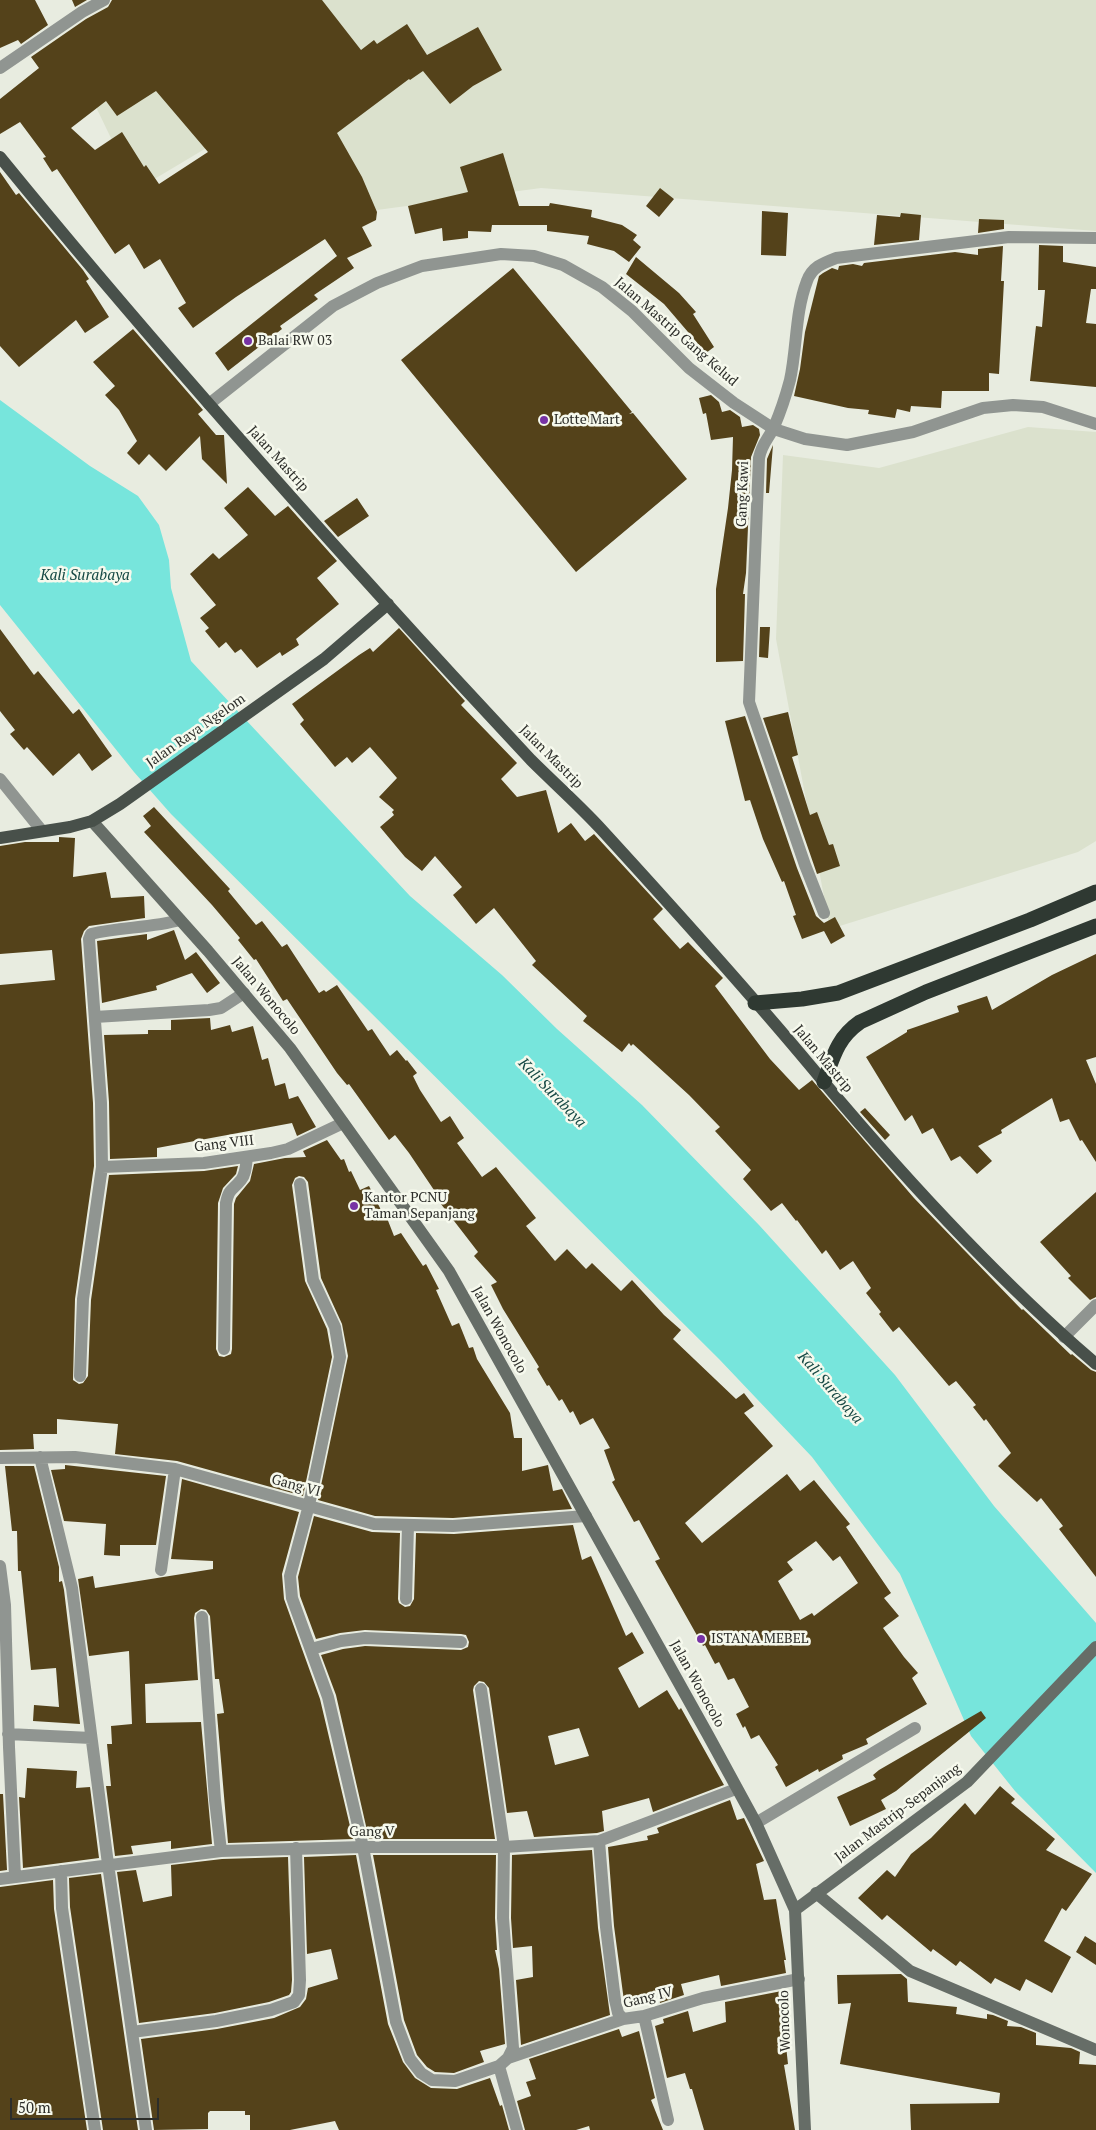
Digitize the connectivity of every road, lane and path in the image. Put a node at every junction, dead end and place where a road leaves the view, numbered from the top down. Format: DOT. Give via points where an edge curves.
graph roads {
  1 [pos="104,0"];
  2 [pos="0,68"];
  3 [pos="0,157"];
  4 [pos="1096,238"];
  5 [pos="208,404"];
  6 [pos="1096,424"];
  7 [pos="774,428"];
  8 [pos="388,604"];
  9 [pos="0,779"];
  10 [pos="92,822"];
  11 [pos="42,831"];
  12 [pos="0,838"];
  13 [pos="1096,892"];
  14 [pos="824,913"];
  15 [pos="180,920"];
  16 [pos="1096,926"];
  17 [pos="244,993"];
  18 [pos="756,1003"];
  19 [pos="95,1017"];
  20 [pos="824,1082"];
  21 [pos="343,1123"];
  22 [pos="247,1157"];
  23 [pos="102,1167"];
  24 [pos="300,1184"];
  25 [pos="1096,1304"];
  26 [pos="1064,1337"];
  27 [pos="224,1349"];
  28 [pos="1096,1364"];
  29 [pos="80,1376"];
  30 [pos="40,1457"];
  31 [pos="0,1458"];
  32 [pos="175,1469"];
  33 [pos="309,1505"];
  34 [pos="586,1516"];
  35 [pos="408,1525"];
  36 [pos="0,1566"];
  37 [pos="161,1570"];
  38 [pos="406,1599"];
  39 [pos="202,1617"];
  40 [pos="3,1626"];
  41 [pos="461,1642"];
  42 [pos="1096,1647"];
  43 [pos="310,1649"];
  44 [pos="480,1689"];
  45 [pos="915,1728"];
  46 [pos="8,1734"];
  47 [pos="91,1738"];
  48 [pos="5,1765"];
  49 [pos="736,1789"];
  50 [pos="756,1823"];
  51 [pos="599,1840"];
  52 [pos="363,1847"];
  53 [pos="504,1847"];
  54 [pos="296,1848"];
  55 [pos="221,1851"];
  56 [pos="108,1864"];
  57 [pos="61,1871"];
  58 [pos="15,1876"];
  59 [pos="0,1879"];
  60 [pos="816,1893"];
  61 [pos="795,1910"];
  62 [pos="799,1979"];
  63 [pos="644,2016"];
  64 [pos="623,2019"];
  65 [pos="132,2032"];
  66 [pos="1096,2050"];
  67 [pos="504,2062"];
  68 [pos="668,2120"];
  69 [pos="95,2130"];
  70 [pos="146,2130"];
  71 [pos="516,2130"];
  72 [pos="805,2130"];
  1 -- 2 [label="street"];
  3 -- 5 [label="main road, Jalan Mastrip"];
  4 -- 7 [label="street, Gang Kawi" via="1008,237 836,258 822,263 807,280 790,380"];
  5 -- 7 [label="street, Jalan Mastrip Gang Kelud" via="333,306 368,288 422,266 501,254 534,256 563,265 602,287 632,311 689,368 734,403"];
  5 -- 8 [label="main road, Jalan Mastrip"];
  6 -- 7 [label="street, Jalan Mastrip Gang Kelud" via="1043,407 1013,405 983,408 913,432 847,445 805,439"];
  7 -- 14 [label="street, Gang Kawi" via="761,445 759,458 749,702"];
  8 -- 10 [label="main road, Jalan Raya Ngelom" via="324,658"];
  8 -- 18 [label="main road, Jalan Mastrip" via="530,758 598,826"];
  9 -- 11 [label="street"];
  10 -- 11 [label="main road, Jalan Raya Ngelom"];
  10 -- 15 [label="main road, Jalan Wonocolo"];
  11 -- 12 [label="main road, Jalan Raya Ngelom"];
  13 -- 18 [label="highway" via="838,993"];
  15 -- 17 [label="main road, Jalan Wonocolo"];
  15 -- 19 [label="street" via="91,934"];
  16 -- 20 [label="highway" via="926,992 860,1022 839,1042"];
  17 -- 19 [label="street" via="221,1008 209,1010"];
  17 -- 21 [label="main road, Jalan Wonocolo" via="290,1048"];
  18 -- 20 [label="main road, Jalan Mastrip"];
  19 -- 23 [label="street"];
  20 -- 26 [label="main road, Jalan Mastrip" via="945,1219"];
  21 -- 22 [label="street, Gang VIII" via="288,1148"];
  21 -- 34 [label="main road, Jalan Wonocolo" via="449,1271"];
  22 -- 23 [label="street, Gang VIII" via="204,1163"];
  22 -- 27 [label="street" via="246,1171 229,1191 226,1203"];
  23 -- 29 [label="street" via="81,1316"];
  24 -- 33 [label="street, Gang IV" via="312,1280 335,1327 340,1357"];
  25 -- 26 [label="street"];
  26 -- 28 [label="main road, Jalan Mastrip"];
  30 -- 31 [label="street, Gang VI"];
  30 -- 32 [label="street, Gang VI" via="75,1457"];
  30 -- 47 [label="street" via="72,1588"];
  32 -- 33 [label="street, Gang VI"];
  32 -- 37 [label="street"];
  33 -- 35 [label="street, Gang VI" via="374,1524"];
  33 -- 43 [label="street, Gang IV" via="290,1587"];
  34 -- 35 [label="street, Gang VI" via="453,1526"];
  34 -- 49 [label="main road, Jalan Wonocolo"];
  35 -- 38 [label="street"];
  36 -- 40 [label="street"];
  39 -- 55 [label="street"];
  40 -- 46 [label="street"];
  41 -- 43 [label="street" via="365,1638"];
  42 -- 60 [label="main road, Jalan Mastrip-Sepanjang" via="967,1782"];
  43 -- 52 [label="street, Gang IV" via="328,1698"];
  44 -- 53 [label="street"];
  45 -- 50 [label="street"];
  46 -- 47 [label="street"];
  46 -- 48 [label="street"];
  47 -- 56 [label="street"];
  48 -- 58 [label="street"];
  49 -- 50 [label="main road, Jalan Wonocolo"];
  49 -- 51 [label="street, Gang V"];
  50 -- 61 [label="main road, Jalan Wonocolo"];
  51 -- 53 [label="street, Gang V"];
  51 -- 64 [label="street" via="613,1982 618,2013"];
  52 -- 53 [label="street, Gang V"];
  52 -- 54 [label="street, Gang V"];
  52 -- 67 [label="street, Gang IV" via="396,2022 410,2059 421,2073 432,2080 455,2081"];
  53 -- 67 [label="street" via="503,1918 513,2048"];
  54 -- 55 [label="street, Gang V"];
  54 -- 65 [label="street" via="300,1980 299,1995 294,2002 216,2021"];
  55 -- 56 [label="street, Gang V"];
  56 -- 57 [label="street, Gang V"];
  56 -- 65 [label="street"];
  57 -- 58 [label="street, Gang V"];
  57 -- 69 [label="street" via="62,1908"];
  58 -- 59 [label="street, Gang V"];
  60 -- 61 [label="main road, Jalan Mastrip-Sepanjang"];
  60 -- 66 [label="main road" via="910,1971"];
  61 -- 62 [label="main road, Wonocolo"];
  62 -- 63 [label="street, Gang IV" via="704,1998"];
  62 -- 72 [label="main road, Wonocolo"];
  63 -- 64 [label="street, Gang IV"];
  63 -- 68 [label="street"];
  64 -- 67 [label="street, Gang IV"];
  65 -- 70 [label="street"];
  67 -- 71 [label="street"];
}
